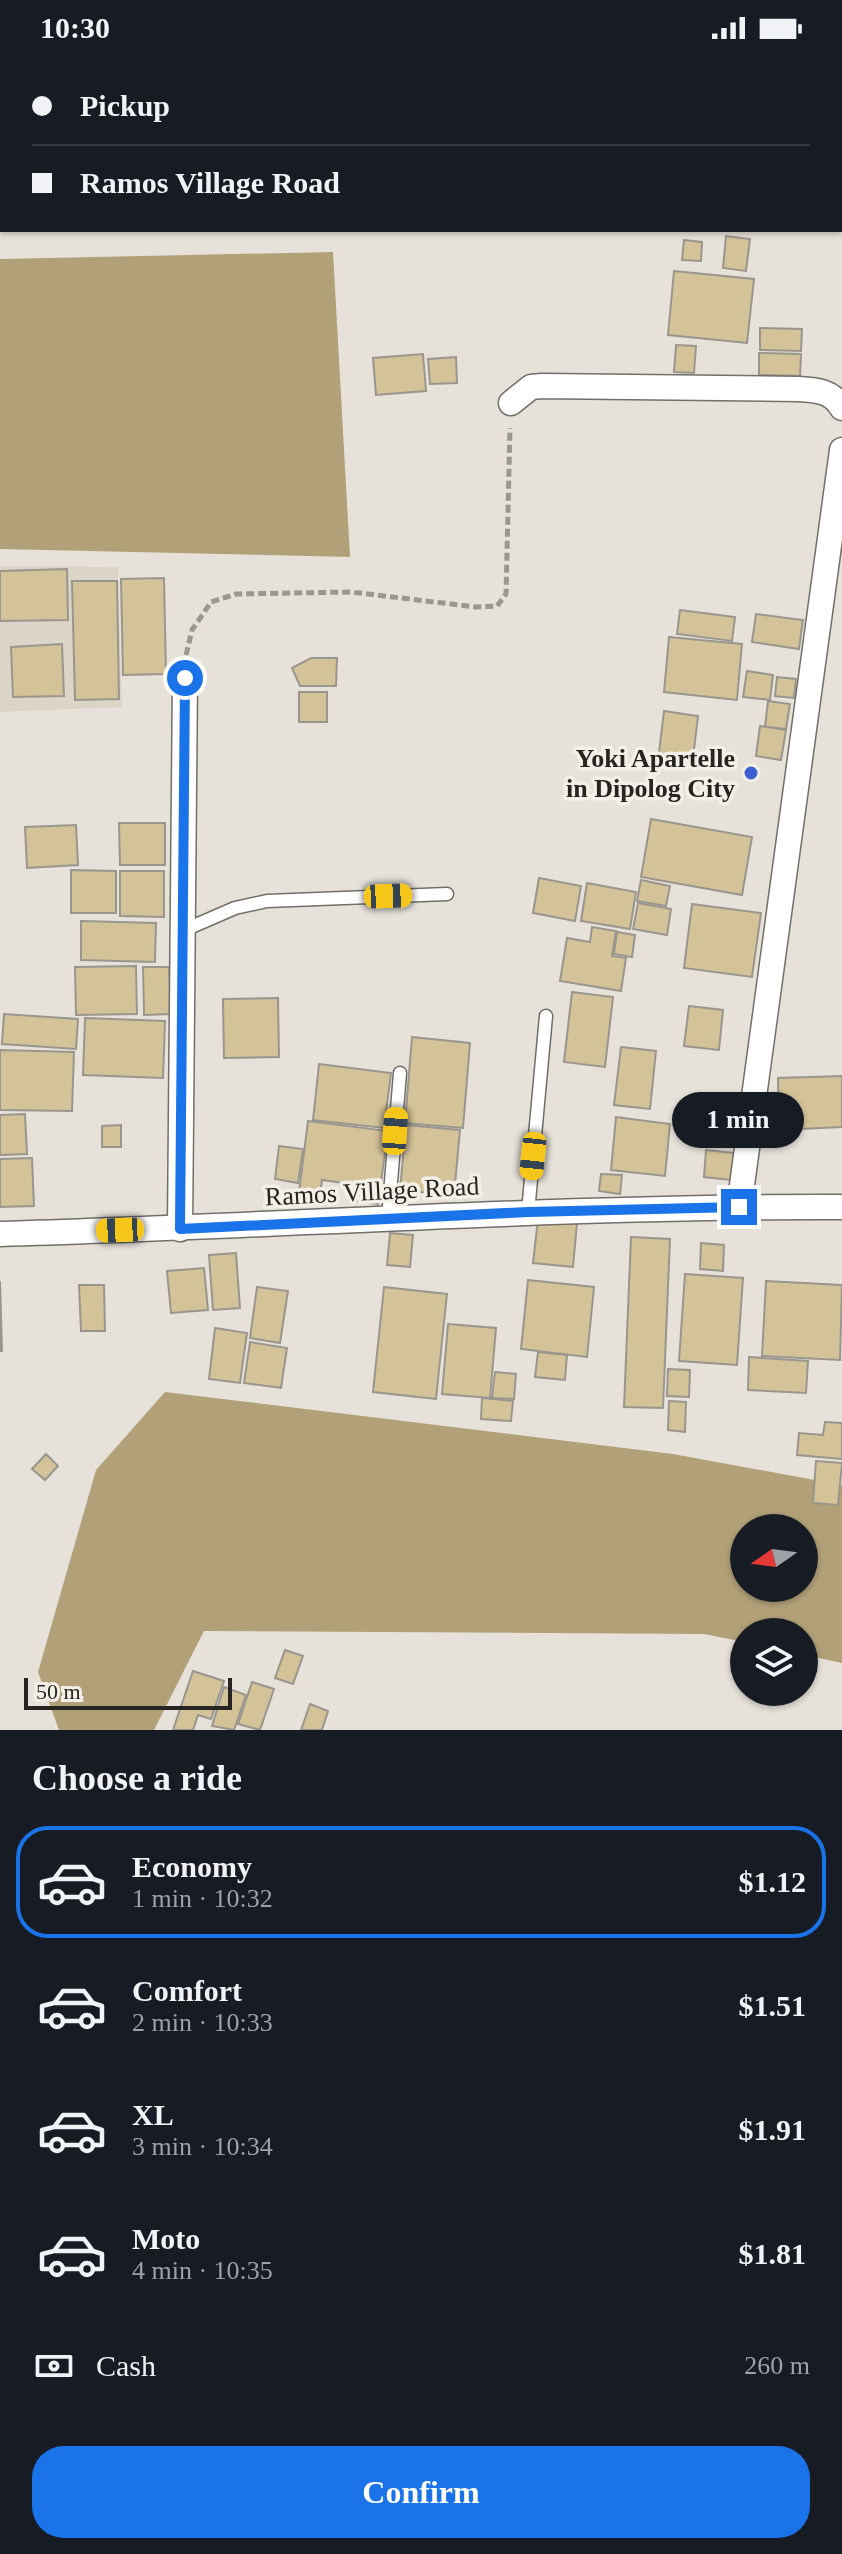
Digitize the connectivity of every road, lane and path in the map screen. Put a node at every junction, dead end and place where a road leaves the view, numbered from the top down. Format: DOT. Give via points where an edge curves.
graph roads {
  1 [pos="511,403"];
  2 [pos="842,408"];
  3 [pos="842,450"];
  4 [pos="185,678"];
  5 [pos="447,894"];
  6 [pos="182,931"];
  7 [pos="546,1016"];
  8 [pos="400,1073"];
  9 [pos="739,1207"];
  10 [pos="842,1207"];
  11 [pos="528,1212"];
  12 [pos="388,1218"];
  13 [pos="180,1229"];
  14 [pos="0,1234"];
  1 -- 2 [label="street" via="521,392 542,386 799,389 828,393"];
  1 -- 4 [label="path" via="506,594 497,606 351,592 236,594 211,602 200,616 192,630"];
  3 -- 9 [label="street"];
  4 -- 6 [label="street"];
  5 -- 6 [label="lane" via="267,901 235,908"];
  6 -- 13 [label="street"];
  7 -- 11 [label="lane"];
  8 -- 12 [label="lane"];
  9 -- 10 [label="street, Ramos Village Road"];
  9 -- 11 [label="street, Ramos Village Road"];
  11 -- 12 [label="street, Ramos Village Road"];
  12 -- 13 [label="street, Ramos Village Road"];
  13 -- 14 [label="street, Ramos Village Road"];
}
